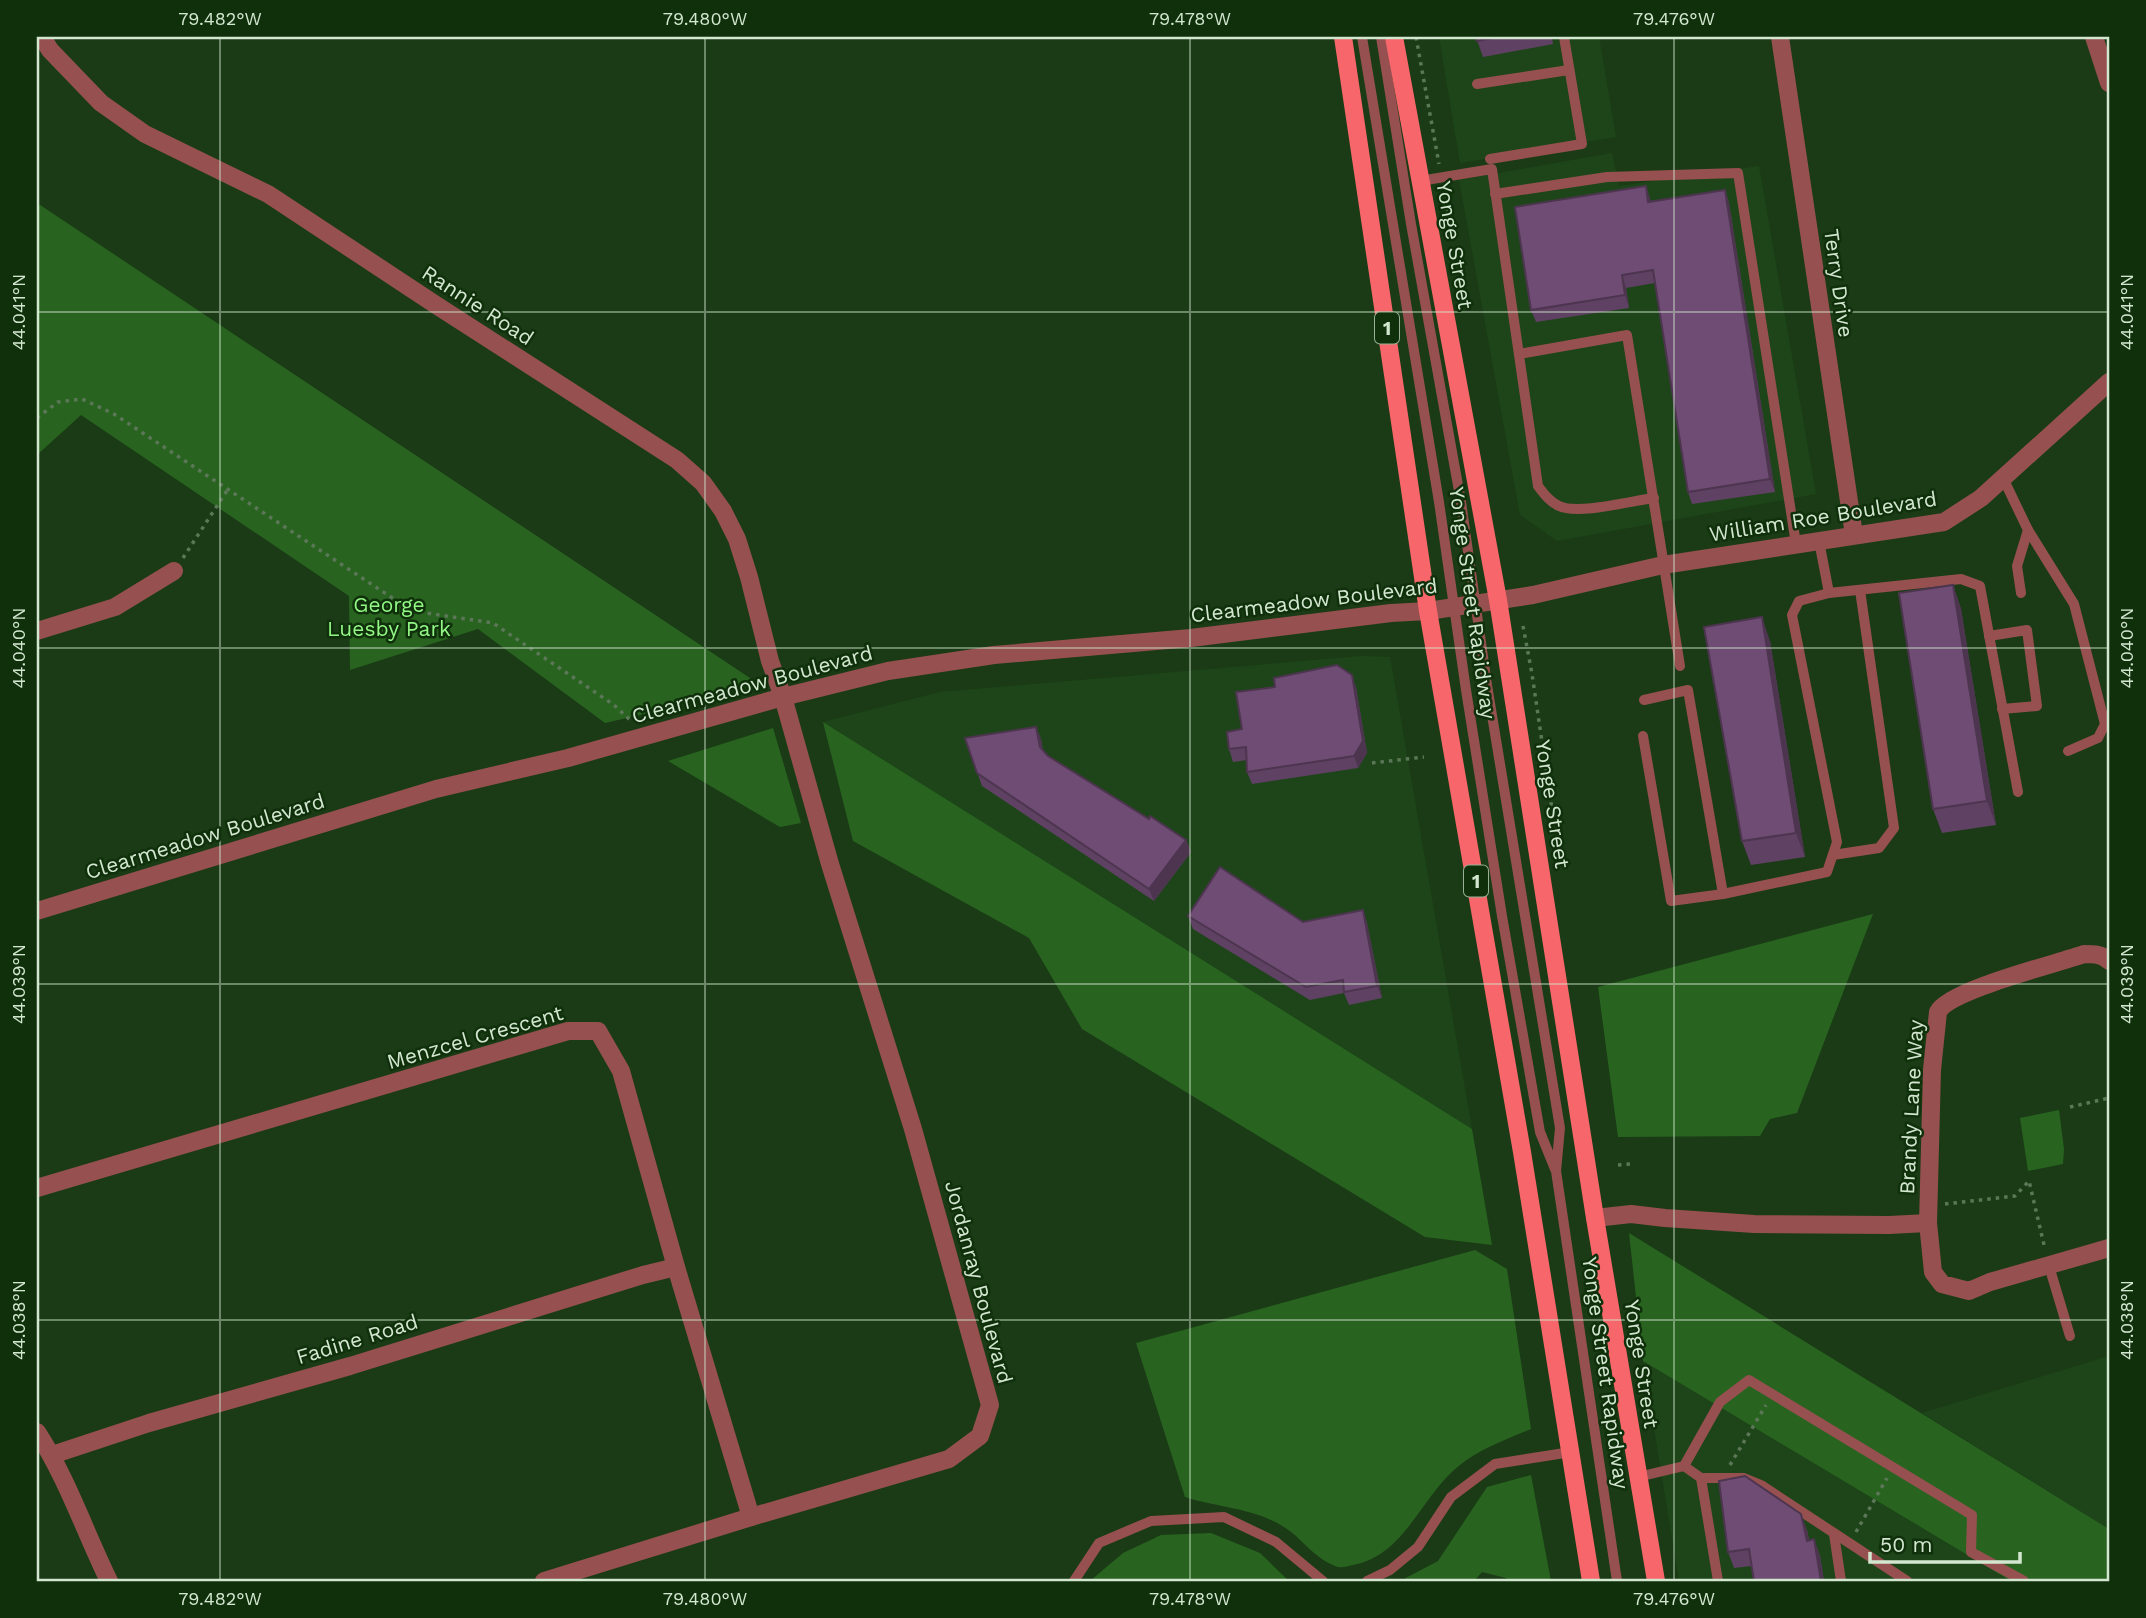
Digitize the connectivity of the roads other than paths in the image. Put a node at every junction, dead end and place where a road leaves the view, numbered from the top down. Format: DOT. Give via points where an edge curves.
graph roads {
  1 [pos="42,37"];
  2 [pos="1343,37"];
  3 [pos="1362,37"];
  4 [pos="1381,37"];
  5 [pos="1394,37"];
  6 [pos="1564,37"];
  7 [pos="1780,37"];
  8 [pos="2094,37"];
  9 [pos="1569,69"];
  10 [pos="2109,83"];
  11 [pos="1477,84"];
  12 [pos="1490,159"];
  13 [pos="1420,181"];
  14 [pos="1495,194"];
  15 [pos="1519,354"];
  16 [pos="2109,382"];
  17 [pos="2003,478"];
  18 [pos="1654,498"];
  19 [pos="2028,530"];
  20 [pos="1854,535"];
  21 [pos="1819,541"];
  22 [pos="1796,544"];
  23 [pos="1663,565"];
  24 [pos="174,571"];
  25 [pos="1860,590"];
  26 [pos="1829,593"];
  27 [pos="2021,593"];
  28 [pos="1498,600"];
  29 [pos="1475,604"];
  30 [pos="1454,607"];
  31 [pos="1428,611"];
  32 [pos="37,631"];
  33 [pos="1989,636"];
  34 [pos="1680,666"];
  35 [pos="783,697"];
  36 [pos="1644,700"];
  37 [pos="2003,709"];
  38 [pos="1643,736"];
  39 [pos="2068,751"];
  40 [pos="2018,792"];
  41 [pos="1833,855"];
  42 [pos="1723,894"];
  43 [pos="37,911"];
  44 [pos="2109,961"];
  45 [pos="1556,1171"];
  46 [pos="37,1188"];
  47 [pos="1928,1215"];
  48 [pos="1595,1218"];
  49 [pos="2109,1248"];
  50 [pos="2049,1266"];
  51 [pos="676,1267"];
  52 [pos="2070,1336"];
  53 [pos="37,1433"];
  54 [pos="1571,1452"];
  55 [pos="52,1455"];
  56 [pos="1684,1466"];
  57 [pos="1638,1477"];
  58 [pos="1701,1478"];
  59 [pos="751,1517"];
  60 [pos="1834,1534"];
  61 [pos="109,1581"];
  62 [pos="544,1581"];
  63 [pos="1074,1581"];
  64 [pos="1323,1581"];
  65 [pos="1367,1581"];
  66 [pos="1591,1581"];
  67 [pos="1617,1581"];
  68 [pos="1656,1581"];
  69 [pos="1718,1581"];
  70 [pos="1841,1581"];
  71 [pos="1907,1581"];
  72 [pos="2024,1581"];
  1 -- 35 [label="street, Rannie Road" via="101,103 145,134 268,194 686,467 717,501 737,539"];
  2 -- 31 [label="main road, 1"];
  3 -- 30 [label="lane, Yonge Street Rapidway"];
  4 -- 29 [label="lane, Yonge Street Rapidway"];
  5 -- 13 [label="main road, Yonge Street"];
  6 -- 9 [label="lane"];
  7 -- 20 [label="street, Terry Drive"];
  8 -- 10 [label="street"];
  9 -- 11 [label="lane"];
  9 -- 12 [label="lane" via="1582,144"];
  13 -- 14 [label="lane" via="1492,169"];
  13 -- 28 [label="main road, Yonge Street"];
  14 -- 15 [label="lane"];
  14 -- 22 [label="lane" via="1607,177 1738,173"];
  15 -- 18 [label="lane" via="1538,486 1545,496 1559,506 1577,510"];
  15 -- 18 [label="lane" via="1628,335"];
  16 -- 17 [label="street, William Roe Boulevard"];
  17 -- 19 [label="lane"];
  17 -- 20 [label="street, William Roe Boulevard" via="1944,522"];
  18 -- 23 [label="lane"];
  19 -- 27 [label="lane" via="2017,566"];
  19 -- 39 [label="lane" via="2074,604 2105,724 2098,738"];
  20 -- 21 [label="street, William Roe Boulevard"];
  21 -- 22 [label="street, William Roe Boulevard"];
  21 -- 26 [label="lane"];
  22 -- 23 [label="street, William Roe Boulevard"];
  23 -- 28 [label="street, William Roe Boulevard"];
  23 -- 34 [label="lane"];
  24 -- 32 [label="street" via="115,607"];
  25 -- 26 [label="lane"];
  25 -- 33 [label="lane" via="1961,579 1980,586"];
  25 -- 41 [label="lane" via="1894,828 1879,848"];
  26 -- 41 [label="lane" via="1799,601 1792,615 1837,842"];
  28 -- 29 [label="street, Clearmeadow Boulevard"];
  28 -- 48 [label="main road, Yonge Street"];
  29 -- 30 [label="street, Clearmeadow Boulevard"];
  29 -- 45 [label="lane, Yonge Street Rapidway" via="1560,1128"];
  30 -- 31 [label="street, Clearmeadow Boulevard"];
  30 -- 45 [label="lane, Yonge Street Rapidway" via="1540,1132"];
  31 -- 35 [label="street, Clearmeadow Boulevard" via="994,655 888,671"];
  31 -- 54 [label="main road, 1"];
  33 -- 37 [label="lane"];
  33 -- 37 [label="lane" via="2027,630 2037,706"];
  35 -- 43 [label="street, Clearmeadow Boulevard" via="568,758 436,789"];
  35 -- 59 [label="street, Jordanray Boulevard" via="913,1129 990,1405 980,1436 949,1459"];
  36 -- 42 [label="lane" via="1688,690"];
  37 -- 40 [label="lane"];
  38 -- 42 [label="lane" via="1671,901"];
  41 -- 42 [label="lane" via="1827,872"];
  44 -- 47 [label="street, Brandy Lane Way" via="2084,954 1965,992 1941,1006 1932,1070"];
  45 -- 67 [label="lane, Yonge Street Rapidway"];
  46 -- 51 [label="street, Menzcel Crescent" via="568,1031 598,1031 621,1071"];
  47 -- 48 [label="street, Brandy Lane Way" via="1889,1225 1754,1224 1631,1214"];
  47 -- 50 [label="street, Brandy Lane Way" via="1933,1272 1942,1284 1969,1290"];
  48 -- 57 [label="main road, Yonge Street"];
  49 -- 50 [label="street, Brandy Lane Way"];
  50 -- 52 [label="lane"];
  51 -- 55 [label="street, Fadine Road"];
  51 -- 59 [label="street, Menzcel Crescent"];
  53 -- 55 [label="street"];
  54 -- 65 [label="lane" via="1495,1464 1451,1497 1418,1547 1390,1570"];
  54 -- 66 [label="main road, 1"];
  55 -- 61 [label="street"];
  56 -- 57 [label="lane"];
  56 -- 58 [label="lane"];
  56 -- 72 [label="lane" via="1720,1402 1749,1380 1972,1515 1971,1552"];
  57 -- 68 [label="main road, Yonge Street"];
  58 -- 60 [label="lane" via="1744,1478"];
  58 -- 69 [label="lane"];
  59 -- 62 [label="street, Jordanray Boulevard"];
  60 -- 70 [label="lane"];
  60 -- 71 [label="lane"];
  63 -- 64 [label="lane" via="1099,1543 1150,1521 1224,1517 1276,1542"];
}
